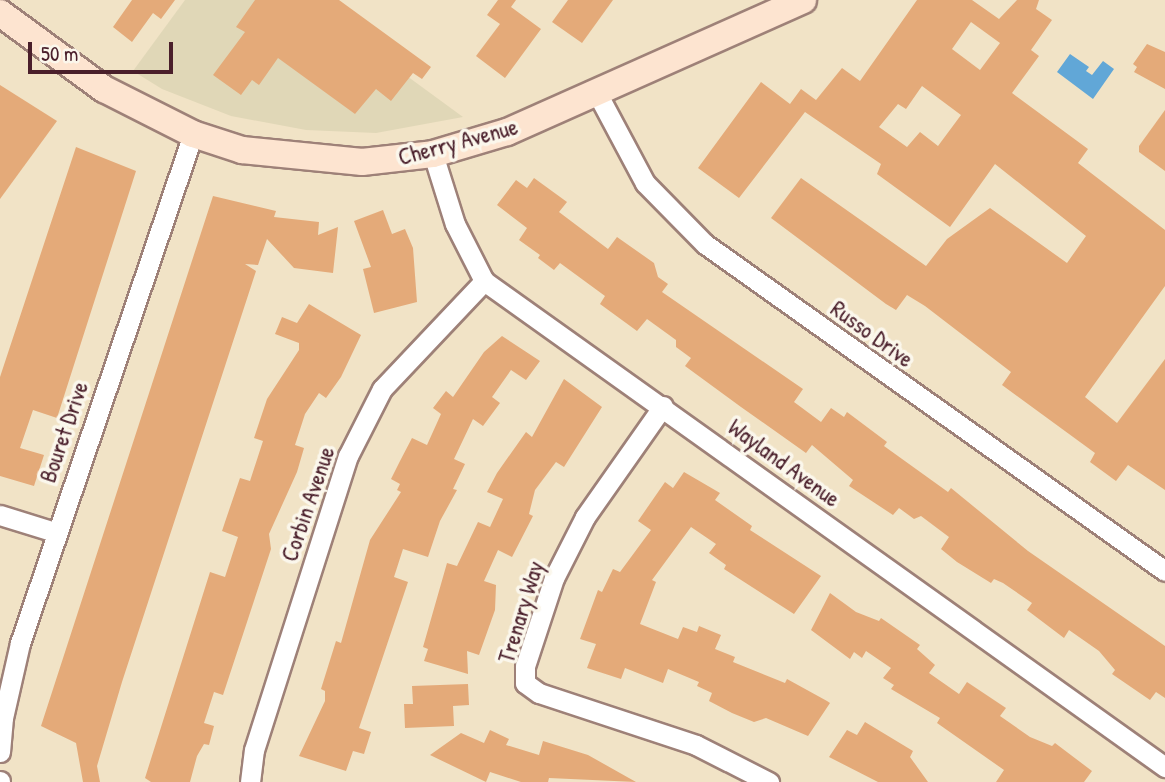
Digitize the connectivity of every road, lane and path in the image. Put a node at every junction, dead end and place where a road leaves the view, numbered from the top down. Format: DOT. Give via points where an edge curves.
graph roads {
  1 [pos="803,0"];
  2 [pos="0,15"];
  3 [pos="597,93"];
  4 [pos="193,134"];
  5 [pos="433,154"];
  6 [pos="484,281"];
  7 [pos="663,406"];
  8 [pos="0,515"];
  9 [pos="55,532"];
  10 [pos="1165,571"];
  11 [pos="0,752"];
  12 [pos="1165,767"];
  13 [pos="250,782"];
  14 [pos="769,782"];
  1 -- 3 [label="street, Cherry Avenue"];
  2 -- 4 [label="street, Cherry Avenue" via="104,89"];
  3 -- 5 [label="street, Cherry Avenue" via="507,132"];
  3 -- 10 [label="street, Russo Drive" via="645,183 705,244"];
  4 -- 5 [label="street, Cherry Avenue" via="242,150 321,161 393,161"];
  4 -- 9 [label="street, Bouret Drive"];
  5 -- 6 [label="street, Wayland Avenue" via="455,223"];
  6 -- 7 [label="street, Wayland Avenue"];
  6 -- 13 [label="street, Corbin Avenue" via="382,390 348,456 254,750"];
  7 -- 12 [label="street, Wayland Avenue"];
  7 -- 14 [label="street, Trenary Way" via="585,517 554,578 525,666 525,683 539,693 696,745"];
  8 -- 9 [label="street"];
  9 -- 11 [label="street, Bouret Drive" via="19,643 2,718"];
}
